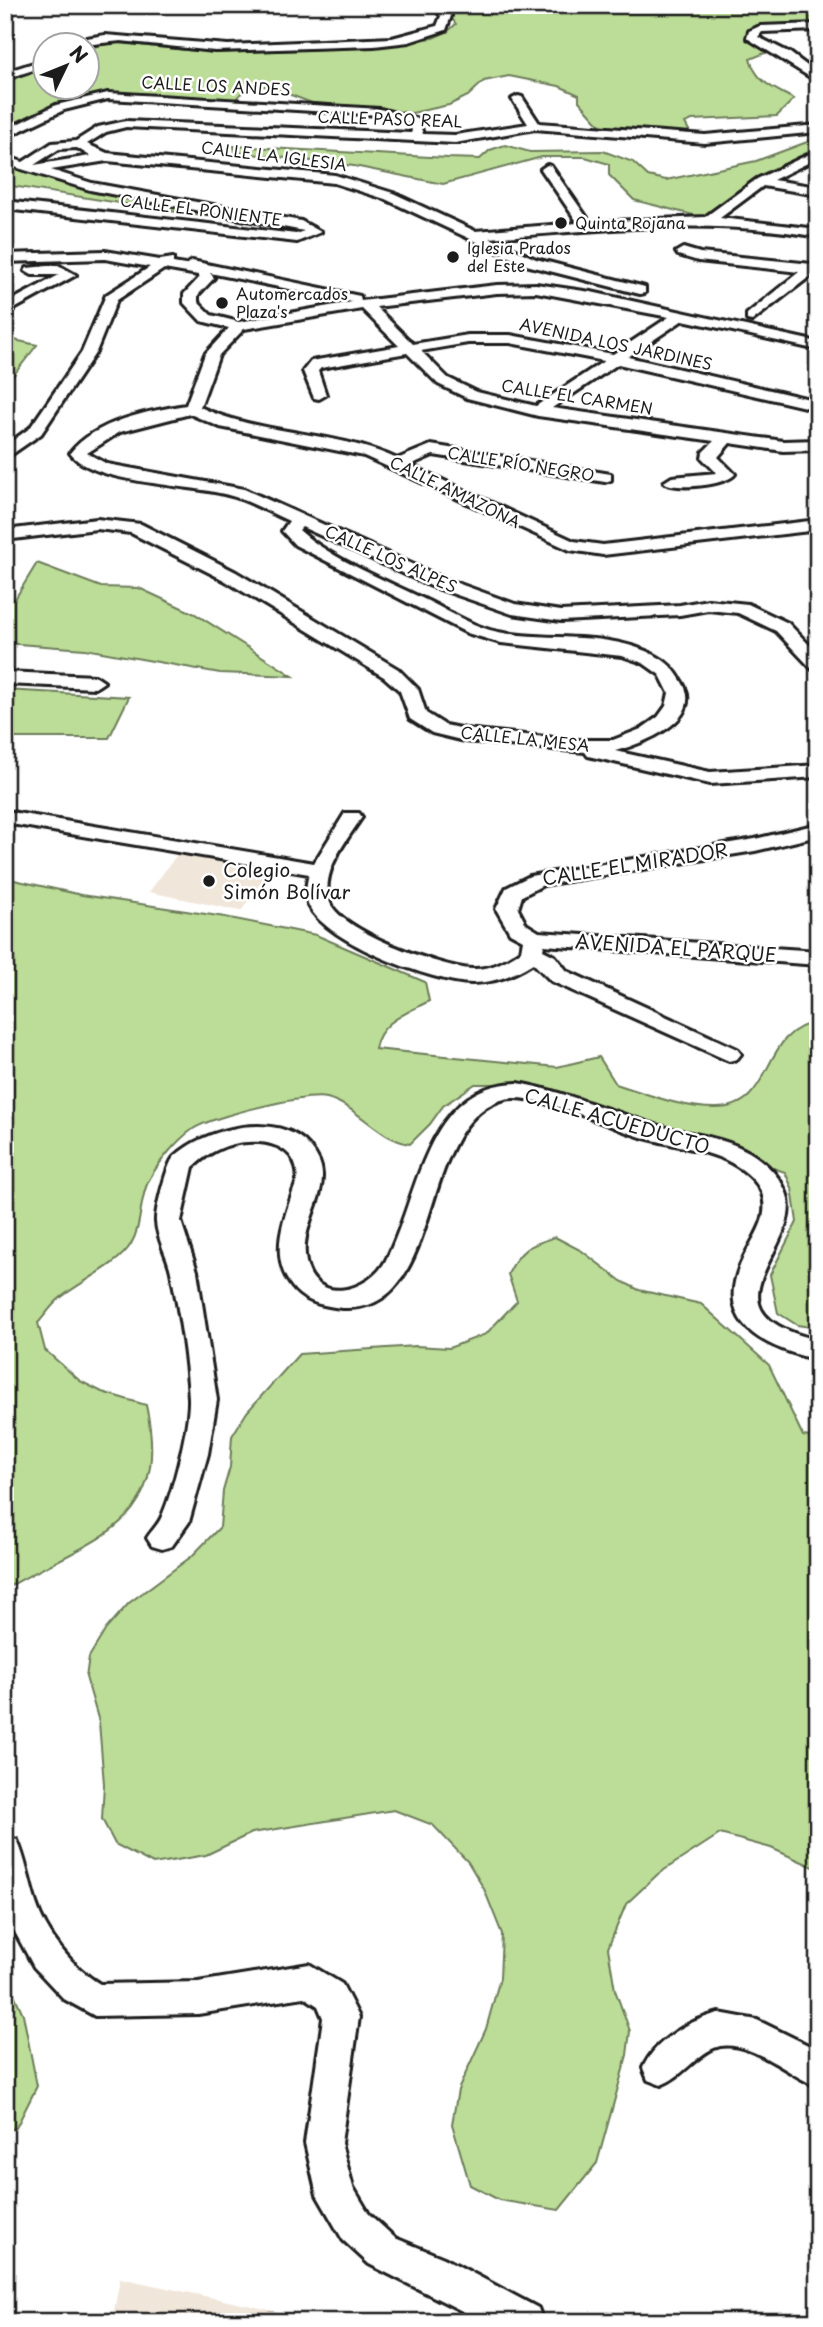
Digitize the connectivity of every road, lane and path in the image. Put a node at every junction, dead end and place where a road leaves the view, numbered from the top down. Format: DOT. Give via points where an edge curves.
graph roads {
  1 [pos="437,5"];
  2 [pos="818,27"];
  3 [pos="102,38"];
  4 [pos="32,67"];
  5 [pos="5,76"];
  6 [pos="818,79"];
  7 [pos="518,99"];
  8 [pos="535,126"];
  9 [pos="818,128"];
  10 [pos="5,135"];
  11 [pos="416,137"];
  12 [pos="79,144"];
  13 [pos="818,154"];
  14 [pos="107,157"];
  15 [pos="5,160"];
  16 [pos="31,167"];
  17 [pos="547,169"];
  18 [pos="763,182"];
  19 [pos="818,191"];
  20 [pos="5,205"];
  21 [pos="710,220"];
  22 [pos="588,228"];
  23 [pos="818,233"];
  24 [pos="475,235"];
  25 [pos="683,252"];
  26 [pos="5,256"];
  27 [pos="167,262"];
  28 [pos="815,269"];
  29 [pos="19,272"];
  30 [pos="245,278"];
  31 [pos="202,284"];
  32 [pos="650,293"];
  33 [pos="323,294"];
  34 [pos="384,301"];
  35 [pos="365,304"];
  36 [pos="685,309"];
  37 [pos="5,310"];
  38 [pos="300,315"];
  39 [pos="752,317"];
  40 [pos="239,326"];
  41 [pos="818,334"];
  42 [pos="818,346"];
  43 [pos="408,347"];
  44 [pos="613,361"];
  45 [pos="319,395"];
  46 [pos="818,406"];
  47 [pos="192,409"];
  48 [pos="538,411"];
  49 [pos="727,437"];
  50 [pos="818,445"];
  51 [pos="5,454"];
  52 [pos="398,464"];
  53 [pos="605,477"];
  54 [pos="672,482"];
  55 [pos="300,518"];
  56 [pos="818,525"];
  57 [pos="5,535"];
  58 [pos="818,665"];
  59 [pos="5,678"];
  60 [pos="95,682"];
  61 [pos="641,740"];
  62 [pos="578,747"];
  63 [pos="657,767"];
  64 [pos="818,771"];
  65 [pos="5,817"];
  66 [pos="352,817"];
  67 [pos="818,830"];
  68 [pos="320,870"];
  69 [pos="533,946"];
  70 [pos="818,958"];
  71 [pos="729,1054"];
  72 [pos="818,1350"];
  73 [pos="162,1538"];
  74 [pos="5,1850"];
  75 [pos="661,2068"];
  76 [pos="818,2070"];
  77 [pos="524,2322"];
  1 -- 3 [label="street" via="446,16 442,28 382,42 199,48"];
  2 -- 6 [label="street" via="760,29 752,38 786,55"];
  4 -- 5 [label="street"];
  7 -- 8 [label="street"];
  8 -- 9 [label="street, CALLE PASO REAL" via="674,142"];
  8 -- 11 [label="street, CALLE PASO REAL" via="472,138"];
  10 -- 11 [label="street, CALLE LOS ANDES" via="60,107 108,96 380,112 414,121"];
  11 -- 12 [label="street, CALLE PASO REAL" via="134,124 102,129"];
  12 -- 14 [label="street"];
  12 -- 16 [label="street, CALLE PASO REAL" via="56,146"];
  13 -- 18 [label="street" via="796,161"];
  14 -- 16 [label="street, CALLE LA IGLESIA"];
  14 -- 24 [label="street, CALLE LA IGLESIA" via="335,179 379,192"];
  15 -- 16 [label="street"];
  16 -- 20 [label="street, CALLE EL PONIENTE" via="90,186 301,225 315,232 297,238"];
  17 -- 22 [label="street"];
  18 -- 19 [label="street"];
  18 -- 21 [label="street"];
  21 -- 22 [label="street"];
  21 -- 23 [label="street"];
  22 -- 24 [label="street"];
  24 -- 32 [label="street, CALLE LA IGLESIA" via="531,262"];
  25 -- 28 [label="street"];
  26 -- 27 [label="street" via="79,254"];
  27 -- 30 [label="street"];
  27 -- 31 [label="street" via="203,272 208,276"];
  27 -- 51 [label="street" via="111,298 89,352 36,432"];
  28 -- 39 [label="street"];
  29 -- 37 [label="street" via="58,269 69,275"];
  30 -- 31 [label="street"];
  30 -- 33 [label="street"];
  31 -- 40 [label="street" via="190,298 199,314"];
  33 -- 34 [label="street"];
  33 -- 38 [label="street" via="325,304"];
  34 -- 35 [label="street"];
  34 -- 36 [label="street" via="536,288"];
  35 -- 38 [label="street"];
  35 -- 43 [label="street, CALLE EL CARMEN"];
  36 -- 39 [label="street"];
  36 -- 42 [label="street"];
  36 -- 44 [label="street"];
  38 -- 40 [label="street"];
  39 -- 41 [label="street"];
  40 -- 47 [label="street" via="212,354"];
  43 -- 44 [label="street, AVENIDA LOS JARDINES" via="496,338 568,348"];
  43 -- 45 [label="street, AVENIDA LOS JARDINES" via="316,364 310,371"];
  43 -- 48 [label="street, CALLE EL CARMEN" via="455,388"];
  44 -- 46 [label="street, AVENIDA LOS JARDINES"];
  44 -- 48 [label="street"];
  47 -- 52 [label="street, CALLE AMAZONA" via="220,422 361,450"];
  47 -- 55 [label="street, CALLE LOS ALPES" via="116,429 78,453 103,468 239,492"];
  48 -- 49 [label="street, CALLE EL CARMEN"];
  49 -- 50 [label="street, CALLE EL CARMEN" via="783,446"];
  49 -- 54 [label="street" via="710,458 725,477"];
  52 -- 53 [label="street, CALLE RÍO NEGRO" via="431,450"];
  52 -- 56 [label="street, CALLE AMAZONA" via="548,536 586,548 624,548"];
  55 -- 58 [label="street, CALLE LOS ALPES" via="437,582 512,609 561,616 708,605 742,608 782,627"];
  55 -- 61 [label="street" via="290,531 301,541 461,624 498,638 610,648 655,661 670,675 677,706"];
  57 -- 62 [label="street, CALLE LA MESA" via="97,524 135,528 230,576 391,673 409,689 417,715 432,726"];
  59 -- 60 [label="street"];
  61 -- 62 [label="street, CALLE LA MESA"];
  61 -- 63 [label="street" via="642,754"];
  62 -- 63 [label="street"];
  63 -- 64 [label="street" via="720,778"];
  65 -- 68 [label="street"];
  66 -- 68 [label="street"];
  67 -- 69 [label="street, CALLE EL MIRADOR" via="524,885 513,892 507,909"];
  68 -- 69 [label="street" via="316,887 320,908 330,918 426,968 470,977 519,964"];
  69 -- 70 [label="street, AVENIDA EL PARQUE" via="679,946"];
  69 -- 71 [label="street" via="559,976"];
  72 -- 73 [label="street, CALLE ACUEDUCTO" via="767,1334 752,1318 745,1300 748,1281 776,1222 774,1192 749,1163 707,1146 536,1095 507,1090 482,1098 447,1135 390,1278 358,1296 339,1300 305,1286 290,1254 311,1174 305,1156 275,1136 232,1136 213,1142 181,1164 168,1221 184,1271 203,1400 175,1522"];
  74 -- 77 [label="street" via="21,1910 46,1956 96,2000 198,1998 309,1980 330,1995 341,2017 323,2143 336,2195 356,2227 382,2251"];
  75 -- 76 [label="street" via="702,2036 720,2029 763,2040"];
}
